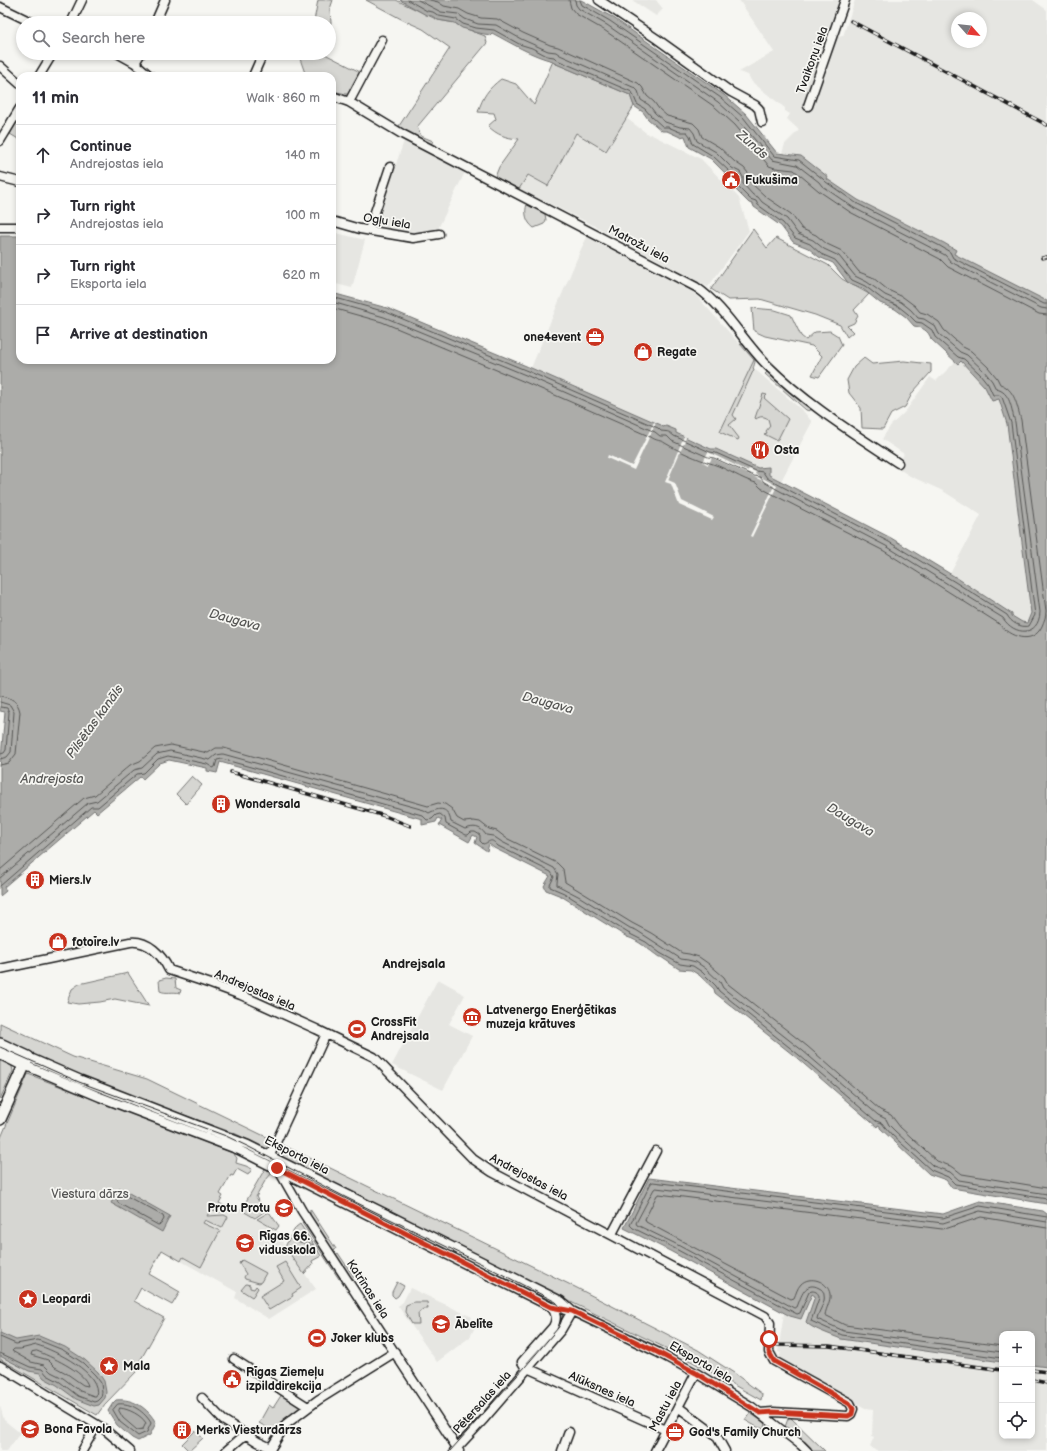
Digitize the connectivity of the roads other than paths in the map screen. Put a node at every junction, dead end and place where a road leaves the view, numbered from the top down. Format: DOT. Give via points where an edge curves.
graph roads {
  1 [pos="82,0"];
  2 [pos="165,0"];
  3 [pos="599,0"];
  4 [pos="845,0"];
  5 [pos="0,7"];
  6 [pos="19,16"];
  7 [pos="74,16"];
  8 [pos="158,16"];
  9 [pos="382,40"];
  10 [pos="49,60"];
  11 [pos="128,60"];
  12 [pos="137,60"];
  13 [pos="260,60"];
  14 [pos="135,64"];
  15 [pos="0,66"];
  16 [pos="41,72"];
  17 [pos="144,72"];
  18 [pos="256,72"];
  19 [pos="16,80"];
  20 [pos="336,97"];
  21 [pos="349,102"];
  22 [pos="808,106"];
  23 [pos="16,114"];
  24 [pos="762,122"];
  25 [pos="1,138"];
  26 [pos="390,167"];
  27 [pos="0,177"];
  28 [pos="16,181"];
  29 [pos="336,222"];
  30 [pos="0,227"];
  31 [pos="16,227"];
  32 [pos="369,230"];
  33 [pos="439,234"];
  34 [pos="898,464"];
  35 [pos="0,969"];
  36 [pos="326,1034"];
  37 [pos="0,1044"];
  38 [pos="0,1053"];
  39 [pos="26,1061"];
  40 [pos="0,1119"];
  41 [pos="656,1151"];
  42 [pos="271,1153"];
  43 [pos="278,1159"];
  44 [pos="277,1168"];
  45 [pos="289,1175"];
  46 [pos="612,1234"];
  47 [pos="551,1307"];
  48 [pos="572,1311"];
  49 [pos="395,1352"];
  50 [pos="234,1359"];
  51 [pos="0,1366"];
  52 [pos="528,1369"];
  53 [pos="696,1373"];
  54 [pos="202,1398"];
  55 [pos="308,1407"];
  56 [pos="678,1407"];
  57 [pos="760,1413"];
  58 [pos="97,1425"];
  59 [pos="666,1430"];
  60 [pos="570,1432"];
  61 [pos="246,1434"];
  62 [pos="457,1450"];
  63 [pos="82,1451"];
  64 [pos="130,1451"];
  65 [pos="226,1451"];
  66 [pos="562,1451"];
  67 [pos="655,1451"];
  68 [pos="725,1451"];
  69 [pos="807,1451"];
  1 -- 7 [label="street"];
  2 -- 8 [label="street"];
  3 -- 24 [label="street" via="731,92 755,105"];
  4 -- 22 [label="street, Tvaikoņu iela"];
  5 -- 6 [label="street"];
  9 -- 21 [label="street"];
  10 -- 16 [label="street"];
  11 -- 14 [label="street"];
  12 -- 14 [label="street"];
  13 -- 18 [label="street"];
  14 -- 17 [label="street"];
  15 -- 19 [label="street"];
  20 -- 21 [label="street, Matrožu iela"];
  21 -- 34 [label="street, Matrožu iela" via="402,134 696,287 721,310 758,356 806,400"];
  23 -- 25 [label="street"];
  26 -- 32 [label="street"];
  27 -- 28 [label="street"];
  29 -- 32 [label="street, Ogļu iela"];
  30 -- 31 [label="street"];
  32 -- 33 [label="street, Ogļu iela" via="413,238"];
  35 -- 36 [label="street, Andrejostas iela" via="130,942 141,942 160,955 169,970 233,992"];
  36 -- 42 [label="street"];
  36 -- 46 [label="street, Andrejostas iela" via="374,1057 480,1164"];
  37 -- 39 [label="main road, Eksporta iela"];
  38 -- 39 [label="main road, Eksporta iela"];
  39 -- 40 [label="main road"];
  39 -- 43 [label="street, Eksporta iela" via="229,1136"];
  39 -- 44 [label="street, Eksporta iela" via="100,1097 232,1147"];
  41 -- 46 [label="street"];
  43 -- 44 [label="street" via="275,1164"];
  43 -- 45 [label="street, Eksporta iela"];
  44 -- 45 [label="street, Katrīnas iela"];
  45 -- 47 [label="street, Eksporta iela"];
  45 -- 48 [label="street, Eksporta iela" via="561,1301"];
  45 -- 49 [label="street, Katrīnas iela" via="302,1210"];
  46 -- 57 [label="street, Andrejostas iela" via="765,1316 770,1323 769,1352 774,1361 850,1404 853,1409 852,1414 848,1416"];
  47 -- 48 [label="street, Eksporta iela"];
  47 -- 52 [label="street, Pētersalas iela" via="556,1313 556,1320 553,1327 522,1362"];
  48 -- 52 [label="street, Pētersalas iela" via="561,1330"];
  48 -- 53 [label="street, Eksporta iela"];
  49 -- 55 [label="street"];
  49 -- 62 [label="street, Katrīnas iela"];
  50 -- 55 [label="street"];
  51 -- 58 [label="street"];
  52 -- 59 [label="street, Alūksnes iela"];
  52 -- 62 [label="street, Pētersalas iela"];
  53 -- 56 [label="street, Mastu iela"];
  53 -- 57 [label="street, Eksporta iela"];
  54 -- 61 [label="street" via="220,1417"];
  55 -- 61 [label="street" via="286,1424 271,1448"];
  56 -- 59 [label="street, Mastu iela"];
  56 -- 68 [label="street" via="716,1434"];
  57 -- 69 [label="street, Eksporta iela"];
  58 -- 63 [label="street"];
  58 -- 64 [label="street"];
  59 -- 67 [label="street, Mastu iela"];
  60 -- 66 [label="street"];
  61 -- 65 [label="street"];
}
